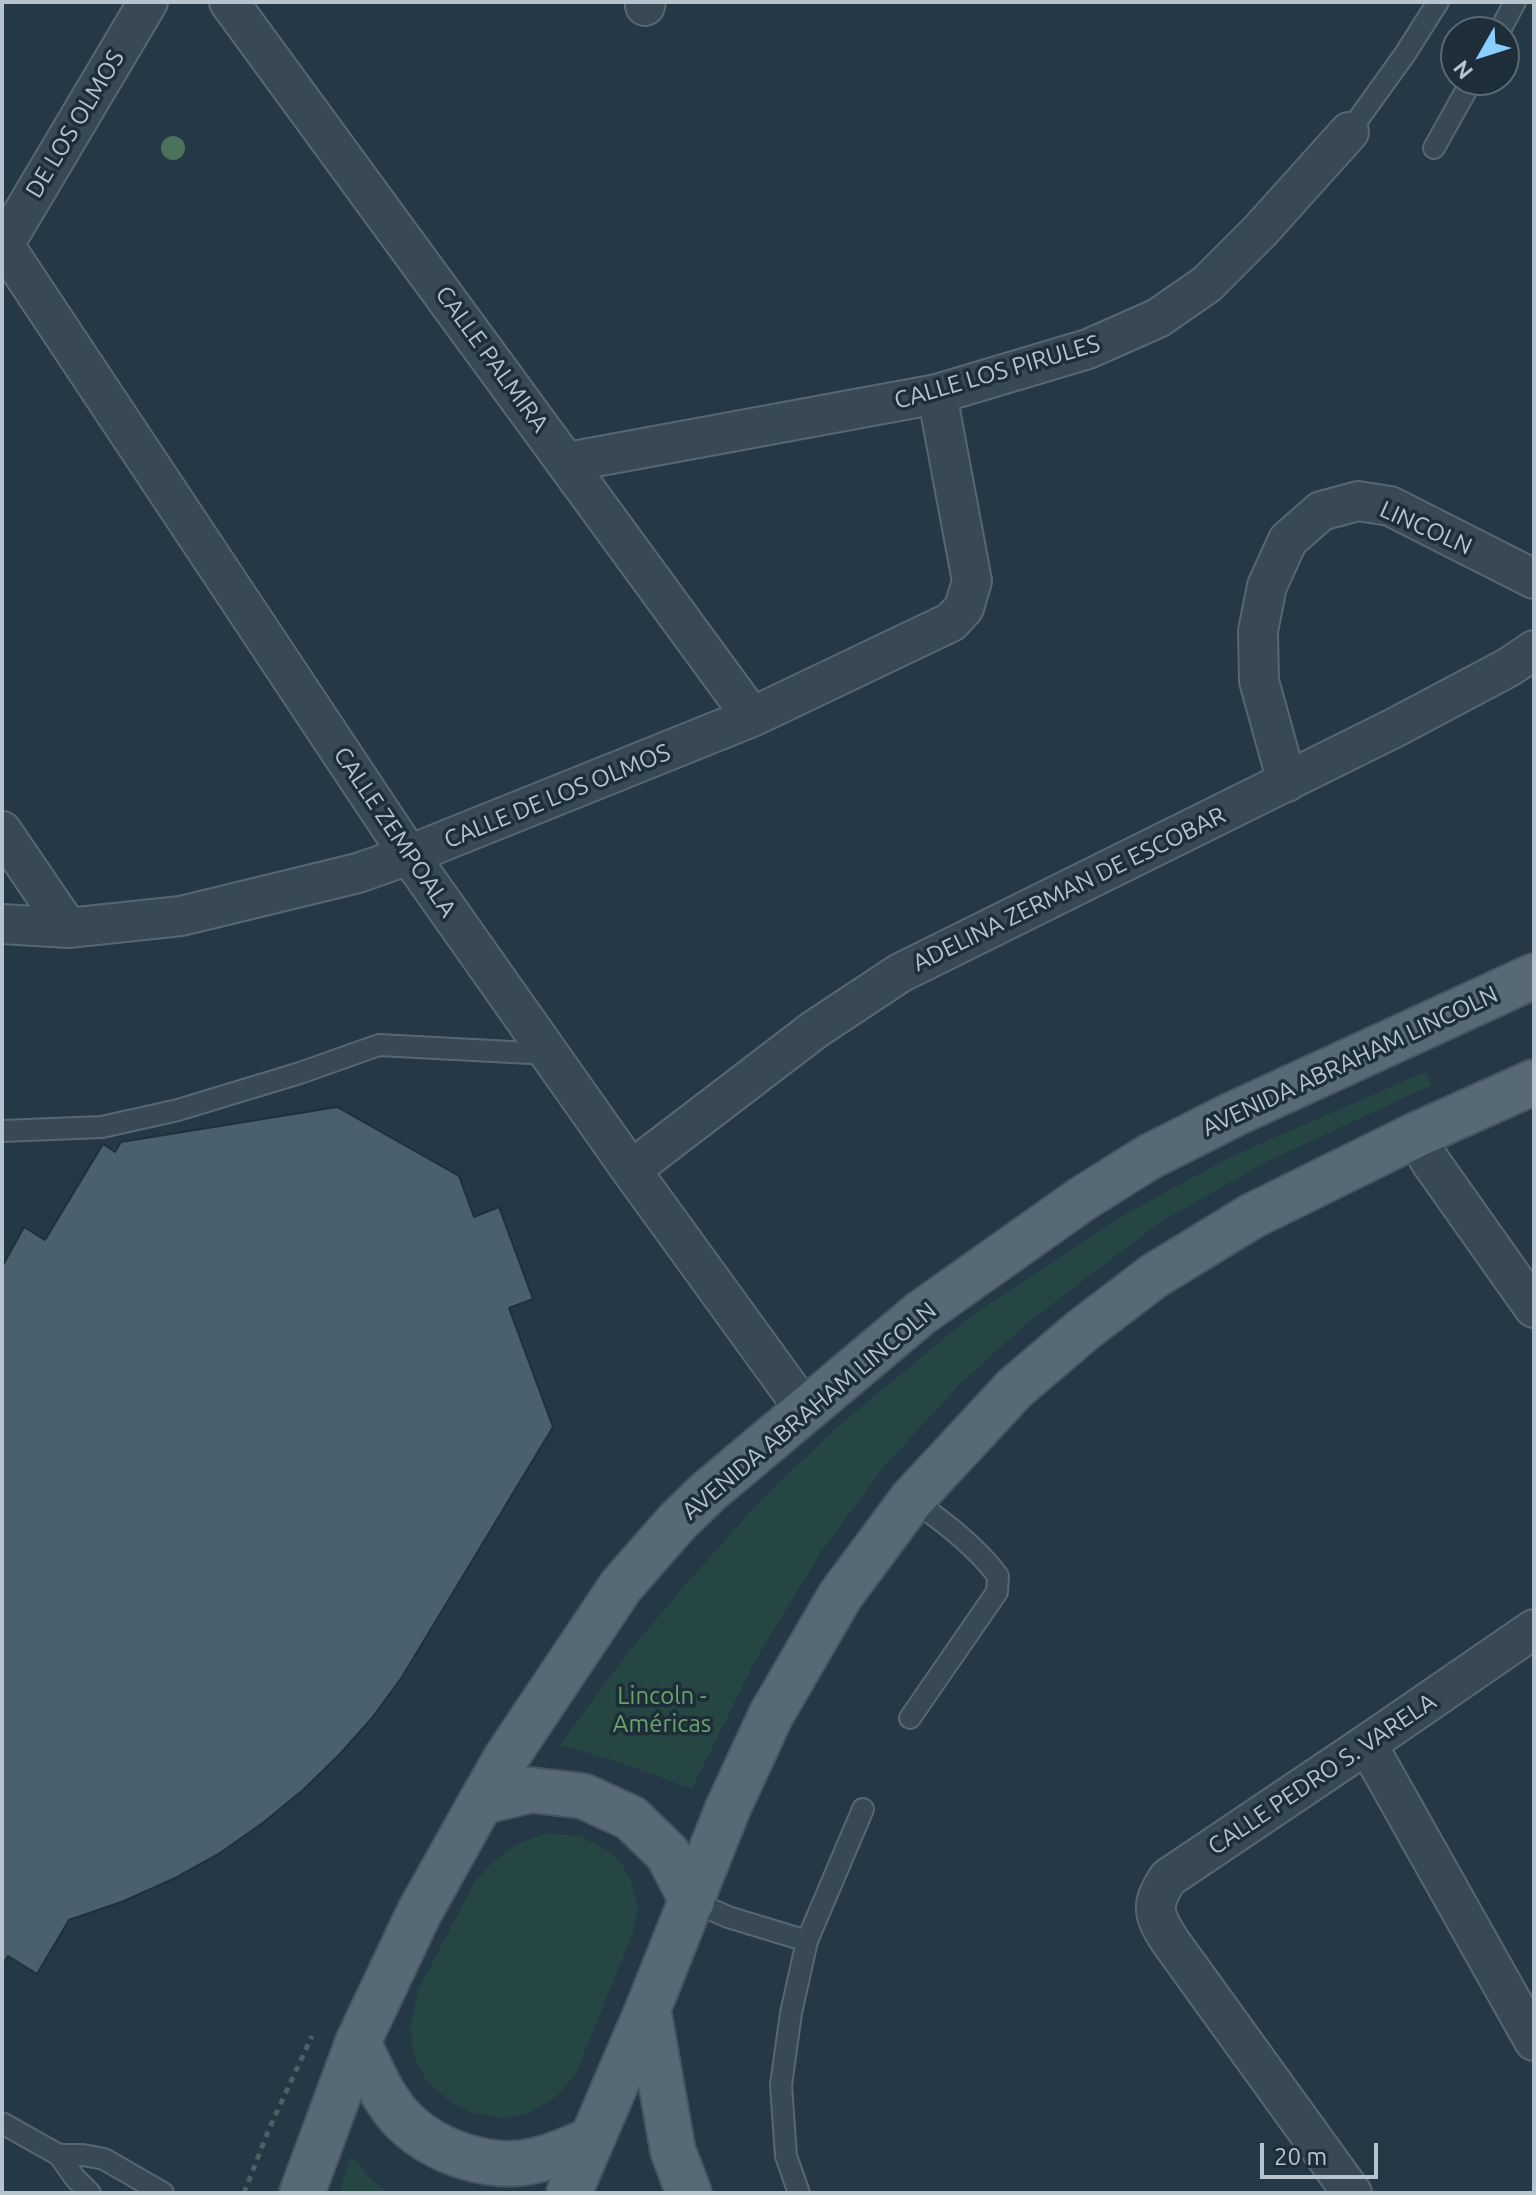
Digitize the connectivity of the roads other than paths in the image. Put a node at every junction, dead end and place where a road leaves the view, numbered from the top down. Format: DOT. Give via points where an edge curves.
graph roads {
  1 [pos="148,2"];
  2 [pos="229,2"];
  3 [pos="1438,2"];
  4 [pos="1463,96"];
  5 [pos="1349,132"];
  6 [pos="1434,148"];
  7 [pos="3,245"];
  8 [pos="937,394"];
  9 [pos="568,462"];
  10 [pos="1534,579"];
  11 [pos="1534,650"];
  12 [pos="752,717"];
  13 [pos="1287,782"];
  14 [pos="2,831"];
  15 [pos="409,855"];
  16 [pos="2,924"];
  17 [pos="68,928"];
  18 [pos="1534,976"];
  19 [pos="549,1054"];
  20 [pos="1534,1082"];
  21 [pos="2,1131"];
  22 [pos="1416,1135"];
  23 [pos="631,1170"];
  24 [pos="1534,1308"];
  25 [pos="805,1410"];
  26 [pos="912,1499"];
  27 [pos="1534,1629"];
  28 [pos="910,1718"];
  29 [pos="1367,1744"];
  30 [pos="481,1802"];
  31 [pos="863,1809"];
  32 [pos="692,1901"];
  33 [pos="807,1941"];
  34 [pos="648,2009"];
  35 [pos="1534,2041"];
  36 [pos="358,2042"];
  37 [pos="2,2123"];
  38 [pos="590,2141"];
  39 [pos="59,2155"];
  40 [pos="90,2193"];
  41 [pos="163,2193"];
  42 [pos="302,2193"];
  43 [pos="569,2193"];
  44 [pos="689,2193"];
  45 [pos="799,2193"];
  46 [pos="1352,2193"];
  1 -- 7 [label="street, DE LOS OLMOS"];
  2 -- 9 [label="street, CALLE PALMIRA"];
  3 -- 5 [label="lane"];
  4 -- 6 [label="lane"];
  5 -- 8 [label="street, CALLE LOS PIRULES" via="1207,284 1158,318 1088,349"];
  7 -- 15 [label="street, CALLE ZEMPOALA"];
  8 -- 9 [label="street, CALLE LOS PIRULES"];
  8 -- 12 [label="street, CALLE DE LOS OLMOS" via="972,581 964,608 951,622"];
  9 -- 12 [label="street, CALLE PALMIRA"];
  10 -- 13 [label="street, LINCOLN" via="1390,506 1358,501 1321,511 1288,540 1267,586 1258,631 1259,681"];
  11 -- 13 [label="street, ADELINA ZERMAN DE ESCOBAR"];
  12 -- 15 [label="street, CALLE DE LOS OLMOS"];
  13 -- 23 [label="street, ADELINA ZERMAN DE ESCOBAR" via="900,973 814,1030"];
  14 -- 17 [label="street"];
  15 -- 17 [label="street, CALLE DE LOS OLMOS" via="358,873 181,916"];
  15 -- 19 [label="street, CALLE ZEMPOALA"];
  16 -- 17 [label="street, CALLE DE LOS OLMOS"];
  18 -- 25 [label="main road, AVENIDA ABRAHAM LINCOLN" via="1149,1157 921,1313"];
  19 -- 21 [label="lane" via="379,1045 178,1110 102,1127"];
  19 -- 23 [label="street, CALLE ZEMPOALA"];
  20 -- 22 [label="main road"];
  22 -- 24 [label="street"];
  22 -- 26 [label="main road" via="1252,1216 1154,1276 1015,1388"];
  23 -- 25 [label="street, CALLE ZEMPOALA"];
  25 -- 30 [label="main road, AVENIDA ABRAHAM LINCOLN" via="708,1492 621,1586"];
  26 -- 28 [label="lane" via="998,1576 997,1592"];
  26 -- 32 [label="main road" via="840,1596 771,1715"];
  27 -- 29 [label="street, CALLE PEDRO S. VARELA"];
  29 -- 35 [label="street"];
  29 -- 46 [label="street, CALLE PEDRO S. VARELA" via="1168,1878 1154,1907 1170,1941"];
  30 -- 32 [label="main road" via="531,1790 583,1796 631,1818 668,1854"];
  30 -- 36 [label="main road, AVENIDA ABRAHAM LINCOLN" via="419,1913"];
  31 -- 33 [label="lane"];
  32 -- 33 [label="lane"];
  32 -- 34 [label="main road"];
  33 -- 45 [label="lane" via="781,2085 786,2156"];
  34 -- 38 [label="main road"];
  34 -- 44 [label="main road" via="673,2151"];
  36 -- 38 [label="main road" via="382,2091 405,2122 447,2152 495,2164 535,2161"];
  36 -- 42 [label="main road, AVENIDA ABRAHAM LINCOLN"];
  37 -- 39 [label="lane"];
  38 -- 43 [label="main road"];
  39 -- 40 [label="lane"];
  39 -- 41 [label="lane" via="104,2159"];
}
